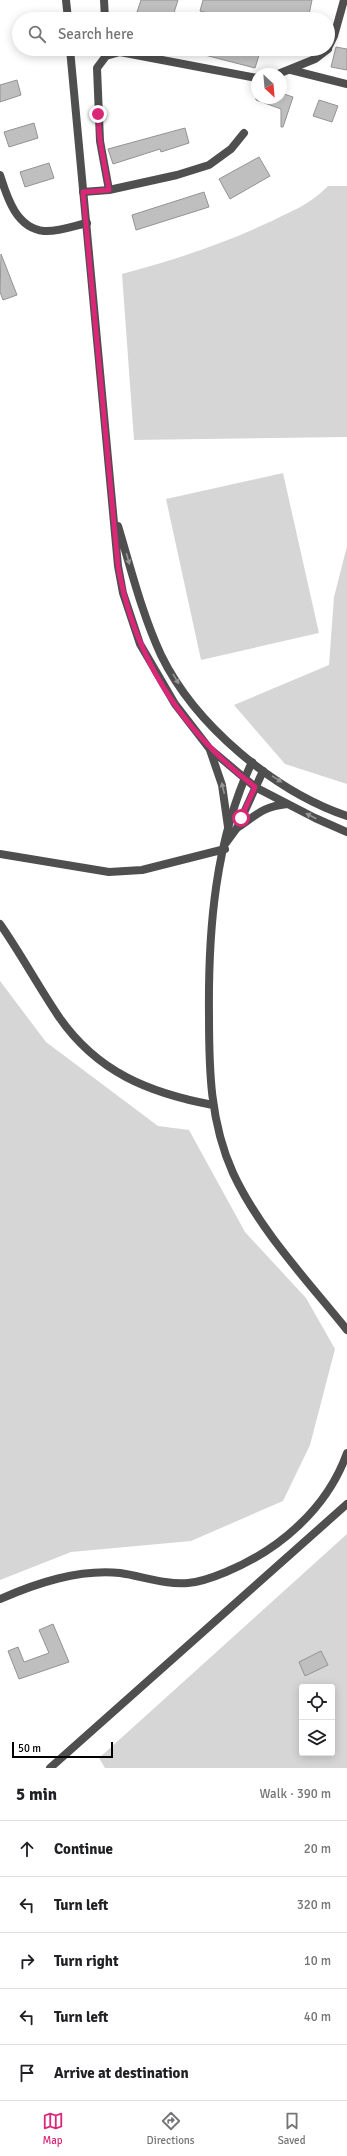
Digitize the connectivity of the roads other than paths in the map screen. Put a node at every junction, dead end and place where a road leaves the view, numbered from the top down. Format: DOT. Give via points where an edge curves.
graph roads {
  1 [pos="66,0"];
  2 [pos="104,0"];
  3 [pos="344,0"];
  4 [pos="67,12"];
  5 [pos="105,12"];
  6 [pos="335,32"];
  7 [pos="71,56"];
  8 [pos="104,56"];
  9 [pos="141,56"];
  10 [pos="319,56"];
  11 [pos="291,70"];
  12 [pos="287,71"];
  13 [pos="251,77"];
  14 [pos="347,84"];
  15 [pos="244,133"];
  16 [pos="0,175"];
  17 [pos="109,190"];
  18 [pos="83,192"];
  19 [pos="87,223"];
  20 [pos="113,508"];
  21 [pos="209,748"];
  22 [pos="252,762"];
  23 [pos="263,771"];
  24 [pos="244,778"];
  25 [pos="255,787"];
  26 [pos="287,804"];
  27 [pos="347,816"];
  28 [pos="228,827"];
  29 [pos="237,828"];
  30 [pos="347,832"];
  31 [pos="225,846"];
  32 [pos="0,854"];
  33 [pos="0,924"];
  34 [pos="213,1105"];
  35 [pos="347,1330"];
  36 [pos="347,1453"];
  37 [pos="347,1504"];
  38 [pos="0,1599"];
  39 [pos="50,1768"];
  1 -- 4 [label="street"];
  2 -- 5 [label="street"];
  3 -- 6 [label="street"];
  7 -- 18 [label="street"];
  8 -- 17 [label="street" via="97,68 97,75 100,141"];
  9 -- 13 [label="street"];
  10 -- 11 [label="street"];
  11 -- 12 [label="street"];
  11 -- 14 [label="street"];
  15 -- 17 [label="street" via="231,149 209,165"];
  16 -- 19 [label="street" via="10,204 19,218 33,227 43,231"];
  17 -- 18 [label="street"];
  18 -- 19 [label="street"];
  19 -- 20 [label="street"];
  20 -- 21 [label="street" via="123,593 140,644 175,704"];
  20 -- 22 [label="street, one-way" via="139,597 162,655 194,706 212,727"];
  21 -- 24 [label="street"];
  28 -- 21 [label="street, one-way" via="222,785"];
  22 -- 23 [label="street"];
  22 -- 24 [label="street"];
  23 -- 25 [label="street"];
  23 -- 27 [label="street, one-way" via="318,804"];
  24 -- 25 [label="street"];
  24 -- 28 [label="street"];
  25 -- 26 [label="street"];
  25 -- 29 [label="street"];
  26 -- 29 [label="street" via="271,806 257,812"];
  30 -- 26 [label="street, one-way"];
  28 -- 31 [label="street"];
  29 -- 31 [label="street"];
  31 -- 32 [label="street" via="142,870 109,872"];
  31 -- 34 [label="street" via="214,898 208,959 209,1076"];
  33 -- 34 [label="street" via="59,1017 84,1047 106,1067 160,1092"];
  34 -- 35 [label="street" via="220,1136 233,1173 260,1220"];
  36 -- 38 [label="street" via="326,1493 301,1524 276,1545 243,1565 208,1579 188,1583 119,1573 75,1574"];
  37 -- 39 [label="street"];
}
